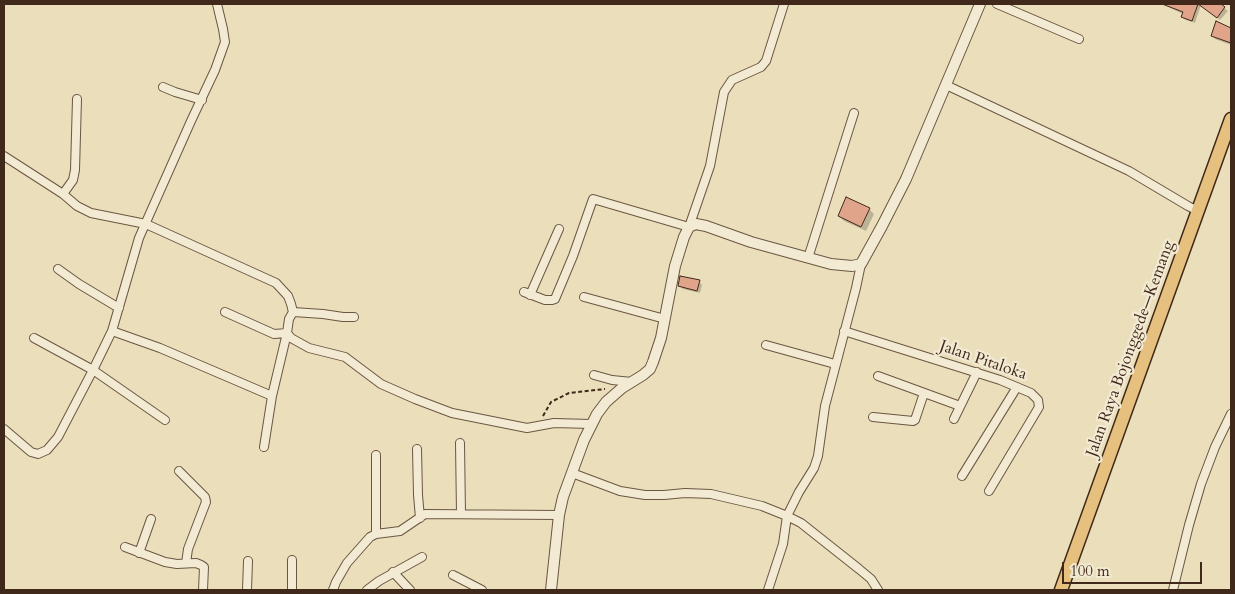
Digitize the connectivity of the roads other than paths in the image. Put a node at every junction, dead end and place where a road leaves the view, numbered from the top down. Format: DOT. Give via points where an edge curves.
graph roads {
  1 [pos="217,4"];
  2 [pos="784,4"];
  3 [pos="980,4"];
  4 [pos="997,4"];
  5 [pos="1079,39"];
  6 [pos="946,85"];
  7 [pos="163,87"];
  8 [pos="77,99"];
  9 [pos="202,100"];
  10 [pos="854,113"];
  11 [pos="1231,119"];
  12 [pos="4,156"];
  13 [pos="63,194"];
  14 [pos="1198,211"];
  15 [pos="146,224"];
  16 [pos="689,227"];
  17 [pos="559,229"];
  18 [pos="808,258"];
  19 [pos="861,264"];
  20 [pos="58,269"];
  21 [pos="584,296"];
  22 [pos="119,308"];
  23 [pos="225,312"];
  24 [pos="293,312"];
  25 [pos="354,317"];
  26 [pos="665,318"];
  27 [pos="112,331"];
  28 [pos="844,331"];
  29 [pos="287,333"];
  30 [pos="34,338"];
  31 [pos="766,345"];
  32 [pos="835,364"];
  33 [pos="93,370"];
  34 [pos="977,372"];
  35 [pos="594,375"];
  36 [pos="878,376"];
  37 [pos="633,382"];
  38 [pos="1017,387"];
  39 [pos="924,393"];
  40 [pos="272,396"];
  41 [pos="960,406"];
  42 [pos="1231,414"];
  43 [pos="873,418"];
  44 [pos="954,419"];
  45 [pos="166,420"];
  46 [pos="591,424"];
  47 [pos="4,429"];
  48 [pos="460,443"];
  49 [pos="264,447"];
  50 [pos="417,449"];
  51 [pos="376,455"];
  52 [pos="179,471"];
  53 [pos="572,473"];
  54 [pos="962,476"];
  55 [pos="989,491"];
  56 [pos="461,514"];
  57 [pos="559,515"];
  58 [pos="787,516"];
  59 [pos="420,518"];
  60 [pos="150,519"];
  61 [pos="376,534"];
  62 [pos="124,547"];
  63 [pos="139,552"];
  64 [pos="422,557"];
  65 [pos="292,560"];
  66 [pos="248,561"];
  67 [pos="186,564"];
  68 [pos="392,572"];
  69 [pos="453,575"];
  70 [pos="469,587"];
  71 [pos="203,590"];
  72 [pos="246,590"];
  73 [pos="292,590"];
  74 [pos="332,590"];
  75 [pos="367,590"];
  76 [pos="410,590"];
  77 [pos="482,590"];
  78 [pos="551,590"];
  79 [pos="768,590"];
  80 [pos="878,590"];
  81 [pos="1061,590"];
  82 [pos="1174,590"];
  1 -- 9 [label="street" via="224,42"];
  2 -- 16 [label="street" via="766,60 761,67 732,80 724,92 710,166"];
  3 -- 6 [label="street"];
  4 -- 5 [label="street"];
  6 -- 14 [label="street" via="1129,171"];
  6 -- 19 [label="street" via="906,179"];
  7 -- 9 [label="street"];
  8 -- 13 [label="street" via="74,170"];
  9 -- 15 [label="street"];
  10 -- 18 [label="street"];
  11 -- 14 [label="highway, Jalan Raya Bojonggede—Kemang"];
  12 -- 13 [label="street"];
  13 -- 15 [label="street" via="91,213"];
  14 -- 81 [label="highway, Jalan Raya Bojonggede—Kemang"];
  15 -- 22 [label="street"];
  15 -- 24 [label="street" via="276,283 288,296"];
  16 -- 17 [label="street" via="593,199 554,299 545,300 527,293"];
  16 -- 18 [label="street" via="696,224 706,226"];
  16 -- 26 [label="street" via="675,266"];
  18 -- 19 [label="street" via="842,266"];
  19 -- 28 [label="street"];
  20 -- 22 [label="street"];
  21 -- 26 [label="street"];
  22 -- 27 [label="street"];
  23 -- 29 [label="street" via="274,334"];
  24 -- 25 [label="street"];
  24 -- 29 [label="street"];
  26 -- 37 [label="street" via="650,369"];
  27 -- 33 [label="street"];
  27 -- 40 [label="street"];
  28 -- 32 [label="street"];
  28 -- 34 [label="street, Jalan Pitaloka"];
  29 -- 40 [label="street"];
  29 -- 46 [label="street" via="309,348 345,357 381,384 452,413 527,428 554,423"];
  30 -- 33 [label="street"];
  31 -- 32 [label="street"];
  32 -- 58 [label="street" via="818,456"];
  33 -- 45 [label="street"];
  33 -- 47 [label="street" via="58,437 47,450 38,454 31,452"];
  34 -- 38 [label="street, Jalan Pitaloka"];
  34 -- 41 [label="street"];
  35 -- 37 [label="street"];
  36 -- 39 [label="street"];
  37 -- 46 [label="street" via="606,402"];
  38 -- 54 [label="street"];
  38 -- 55 [label="street, Jalan Pitaloka" via="1031,393 1038,400 1039,407"];
  39 -- 41 [label="street"];
  39 -- 43 [label="street" via="915,420"];
  40 -- 49 [label="street"];
  41 -- 44 [label="street"];
  42 -- 82 [label="street" via="1201,484"];
  46 -- 53 [label="street"];
  48 -- 56 [label="street"];
  50 -- 59 [label="street"];
  51 -- 61 [label="street"];
  52 -- 67 [label="street" via="205,497 206,502 188,549"];
  53 -- 57 [label="street"];
  53 -- 58 [label="street" via="620,491 645,495 711,494 762,506"];
  56 -- 57 [label="street"];
  56 -- 59 [label="street" via="425,514"];
  57 -- 78 [label="street"];
  58 -- 79 [label="street" via="783,544"];
  58 -- 80 [label="street" via="801,523 859,569"];
  59 -- 61 [label="street" via="400,531"];
  60 -- 63 [label="street"];
  61 -- 74 [label="street" via="347,563"];
  62 -- 63 [label="street"];
  63 -- 67 [label="street" via="165,562"];
  64 -- 68 [label="street"];
  65 -- 73 [label="street"];
  66 -- 72 [label="street"];
  67 -- 71 [label="street" via="196,563 204,567"];
  68 -- 75 [label="street"];
  68 -- 76 [label="street"];
  69 -- 70 [label="street"];
  70 -- 77 [label="street"];
}
